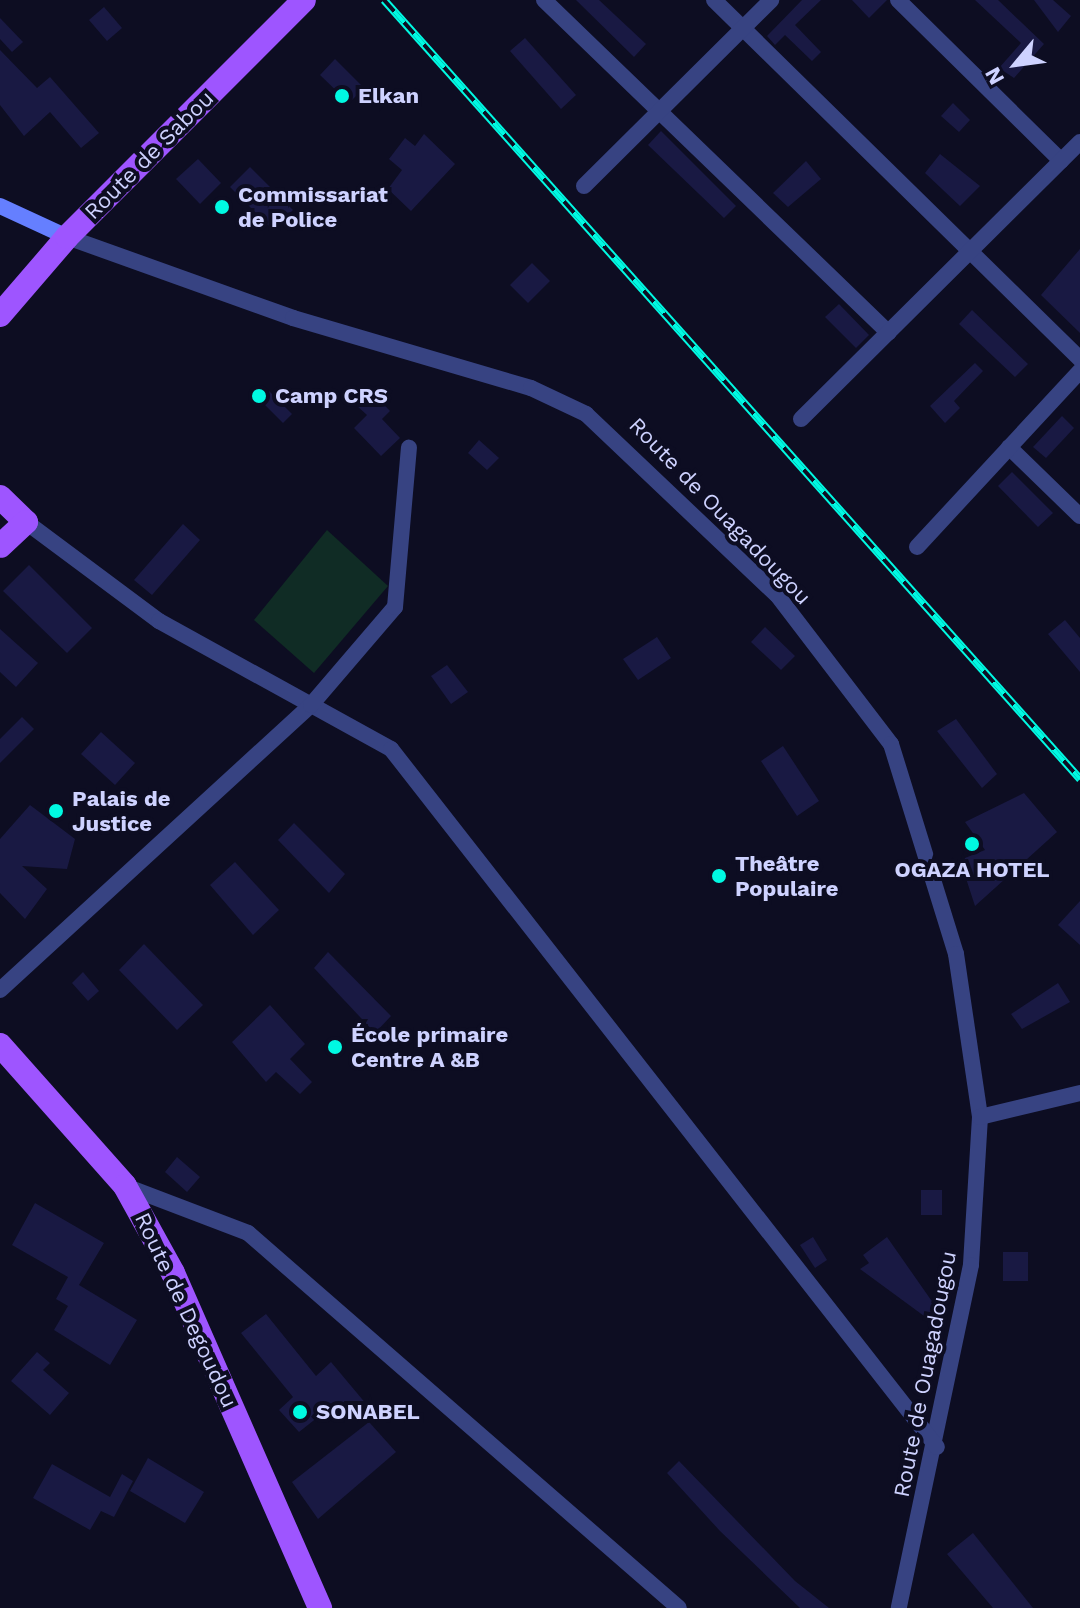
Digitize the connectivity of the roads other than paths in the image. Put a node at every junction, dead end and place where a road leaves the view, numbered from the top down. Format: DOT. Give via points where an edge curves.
graph roads {
  1 [pos="304,0"];
  2 [pos="544,0"];
  3 [pos="714,0"];
  4 [pos="771,0"];
  5 [pos="898,0"];
  6 [pos="742,28"];
  7 [pos="659,111"];
  8 [pos="1080,142"];
  9 [pos="1061,161"];
  10 [pos="584,186"];
  11 [pos="0,206"];
  12 [pos="67,237"];
  13 [pos="970,251"];
  14 [pos="0,315"];
  15 [pos="889,333"];
  16 [pos="1080,359"];
  17 [pos="1080,371"];
  18 [pos="801,419"];
  19 [pos="1009,447"];
  20 [pos="409,448"];
  21 [pos="0,497"];
  22 [pos="1080,516"];
  23 [pos="26,522"];
  24 [pos="0,546"];
  25 [pos="917,547"];
  26 [pos="311,705"];
  27 [pos="0,990"];
  28 [pos="0,1045"];
  29 [pos="1080,1093"];
  30 [pos="980,1117"];
  31 [pos="125,1186"];
  32 [pos="937,1447"];
  33 [pos="320,1608"];
  34 [pos="679,1608"];
  35 [pos="899,1608"];
  1 -- 12 [label="main road, Route de Sabou"];
  2 -- 7 [label="street"];
  3 -- 6 [label="street"];
  4 -- 6 [label="street"];
  5 -- 9 [label="street"];
  6 -- 7 [label="street"];
  6 -- 13 [label="street"];
  7 -- 10 [label="street"];
  7 -- 15 [label="street"];
  8 -- 9 [label="street"];
  9 -- 13 [label="street"];
  11 -- 12 [label="main road, Route de Ouagadougou"];
  12 -- 14 [label="main road, Route de Sabou"];
  12 -- 30 [label="street, Route de Ouagadougou" via="293,318 531,388 608,429 777,595 891,744 956,954"];
  13 -- 15 [label="street"];
  13 -- 16 [label="street"];
  15 -- 18 [label="street"];
  17 -- 19 [label="street"];
  19 -- 22 [label="street"];
  19 -- 25 [label="street"];
  20 -- 26 [label="street" via="395,607"];
  21 -- 23 [label="main road"];
  23 -- 24 [label="main road"];
  23 -- 26 [label="street" via="159,621"];
  26 -- 27 [label="street"];
  26 -- 32 [label="street" via="391,749"];
  28 -- 31 [label="main road, Route de Degoudou"];
  29 -- 30 [label="street"];
  30 -- 32 [label="street, Route de Ouagadougou" via="971,1265"];
  31 -- 33 [label="main road, Route de Degoudou" via="173,1273"];
  31 -- 34 [label="street" via="248,1233"];
  32 -- 35 [label="street, Route de Ouagadougou"];
}
